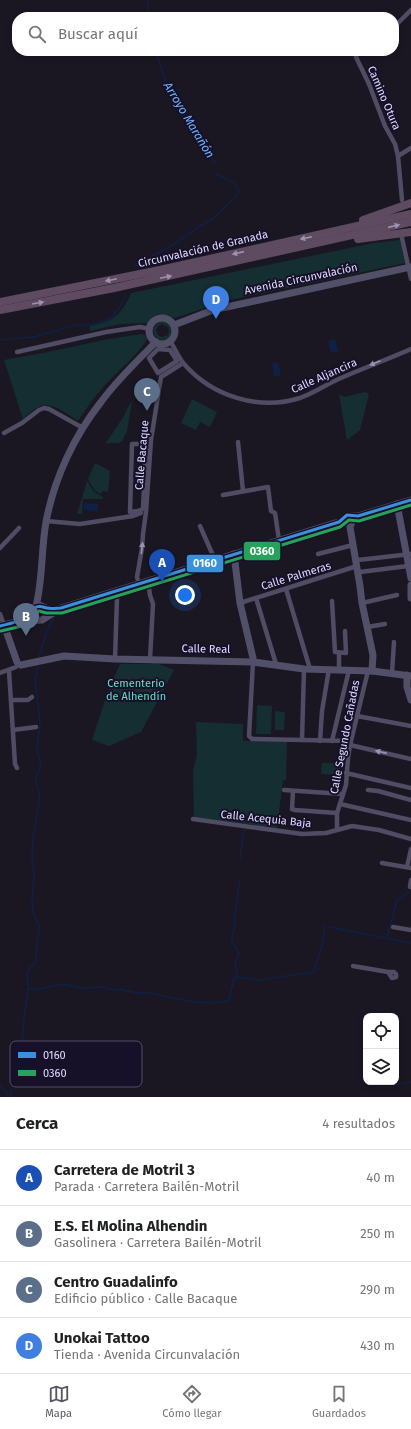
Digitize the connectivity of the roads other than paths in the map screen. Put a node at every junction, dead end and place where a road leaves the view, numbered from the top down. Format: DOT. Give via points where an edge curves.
graph roads {
  1 [pos="411,10"];
  2 [pos="399,22"];
  3 [pos="356,56"];
  4 [pos="411,148"];
  5 [pos="398,156"];
  6 [pos="402,200"];
  7 [pos="411,203"];
  8 [pos="411,214"];
  9 [pos="411,222"];
  10 [pos="336,231"];
  11 [pos="411,232"];
  12 [pos="402,238"];
  13 [pos="329,240"];
  14 [pos="410,267"];
  15 [pos="411,280"];
  16 [pos="0,302"];
  17 [pos="0,310"];
  18 [pos="174,325"];
  19 [pos="150,328"];
  20 [pos="170,341"];
  21 [pos="157,345"];
  22 [pos="411,350"];
  23 [pos="17,352"];
  24 [pos="183,363"];
  25 [pos="83,428"];
  26 [pos="4,433"];
  27 [pos="238,442"];
  28 [pos="243,491"];
  29 [pos="223,495"];
  30 [pos="411,500"];
  31 [pos="397,504"];
  32 [pos="130,512"];
  33 [pos="146,512"];
  34 [pos="46,521"];
  35 [pos="349,521"];
  36 [pos="200,526"];
  37 [pos="19,528"];
  38 [pos="279,540"];
  39 [pos="353,545"];
  40 [pos="0,548"];
  41 [pos="234,554"];
  42 [pos="318,554"];
  43 [pos="409,554"];
  44 [pos="216,560"];
  45 [pos="358,566"];
  46 [pos="408,566"];
  47 [pos="411,578"];
  48 [pos="148,581"];
  49 [pos="139,584"];
  50 [pos="411,585"];
  51 [pos="286,589"];
  52 [pos="115,591"];
  53 [pos="397,595"];
  54 [pos="256,598"];
  55 [pos="411,598"];
  56 [pos="332,601"];
  57 [pos="362,602"];
  58 [pos="240,603"];
  59 [pos="41,609"];
  60 [pos="0,614"];
  61 [pos="37,619"];
  62 [pos="20,621"];
  63 [pos="385,624"];
  64 [pos="2,626"];
  65 [pos="367,627"];
  66 [pos="344,631"];
  67 [pos="394,642"];
  68 [pos="339,653"];
  69 [pos="115,659"];
  70 [pos="150,659"];
  71 [pos="253,662"];
  72 [pos="276,664"];
  73 [pos="18,665"];
  74 [pos="307,669"];
  75 [pos="329,669"];
  76 [pos="339,669"];
  77 [pos="350,670"];
  78 [pos="9,671"];
  79 [pos="370,671"];
  80 [pos="392,673"];
  81 [pos="0,674"];
  82 [pos="409,676"];
  83 [pos="410,688"];
  84 [pos="32,697"];
  85 [pos="11,700"];
  86 [pos="411,700"];
  87 [pos="357,716"];
  88 [pos="411,726"];
  89 [pos="36,727"];
  90 [pos="13,730"];
  91 [pos="302,740"];
  92 [pos="320,741"];
  93 [pos="332,741"];
  94 [pos="350,743"];
  95 [pos="411,759"];
  96 [pos="17,768"];
  97 [pos="346,773"];
  98 [pos="411,788"];
  99 [pos="284,790"];
  100 [pos="368,790"];
  101 [pos="293,791"];
  102 [pos="344,794"];
  103 [pos="411,800"];
  104 [pos="340,804"];
  105 [pos="337,813"];
  106 [pos="193,819"];
  107 [pos="411,820"];
  108 [pos="337,830"];
  109 [pos="411,839"];
  110 [pos="411,849"];
  111 [pos="382,863"];
  112 [pos="409,867"];
  113 [pos="411,880"];
  114 [pos="410,887"];
  115 [pos="394,927"];
  116 [pos="411,930"];
  117 [pos="353,966"];
  118 [pos="388,972"];
  1 -- 2 [label="street"];
  3 -- 5 [label="street, Camino Otura"];
  4 -- 5 [label="street"];
  5 -- 6 [label="street, Camino Otura"];
  7 -- 10 [label="highway" via="349,224"];
  8 -- 10 [label="highway, Circunvalación de Granada"];
  13 -- 9 [label="highway, Circunvalación de Granada, one-way"];
  10 -- 16 [label="highway, Circunvalación de Granada, one-way"];
  11 -- 13 [label="highway" via="342,241"];
  12 -- 14 [label="street"];
  17 -- 13 [label="highway, Circunvalación de Granada, one-way"];
  14 -- 15 [label="street"];
  14 -- 18 [label="street, Avenida Circunvalación" via="213,310"];
  18 -- 19 [label="street" via="162,318 156,320"];
  18 -- 20 [label="street" via="175,332"];
  19 -- 21 [label="street" via="151,336"];
  19 -- 23 [label="street" via="106,332"];
  20 -- 21 [label="street"];
  20 -- 24 [label="street, Calle Aljancira"];
  21 -- 21 [label="street" via="170,350 177,361 158,373 149,358"];
  21 -- 25 [label="street" via="115,385"];
  22 -- 24 [label="street, Calle Aljancira, one-way" via="340,378 316,391 281,402 258,402 229,396 209,386"];
  24 -- 33 [label="street, Calle Bacaque" via="161,377 151,440"];
  25 -- 26 [label="street" via="44,408"];
  25 -- 34 [label="street" via="64,466"];
  27 -- 28 [label="street"];
  28 -- 29 [label="street"];
  28 -- 38 [label="street" via="268,487"];
  30 -- 31 [label="main road"];
  31 -- 35 [label="main road"];
  31 -- 43 [label="street"];
  32 -- 32 [label="street" via="132,444 146,444 143,509"];
  33 -- 34 [label="street" via="80,524"];
  49 -- 33 [label="street, one-way" via="137,577"];
  34 -- 59 [label="street" via="39,594"];
  35 -- 38 [label="main road"];
  35 -- 39 [label="street"];
  36 -- 44 [label="street"];
  37 -- 40 [label="street"];
  38 -- 41 [label="main road"];
  39 -- 42 [label="street"];
  39 -- 45 [label="street"];
  41 -- 44 [label="main road"];
  41 -- 58 [label="street"];
  43 -- 45 [label="street"];
  43 -- 46 [label="street"];
  44 -- 48 [label="main road"];
  45 -- 46 [label="street"];
  45 -- 51 [label="street, Calle Palmeras"];
  45 -- 57 [label="street"];
  46 -- 47 [label="street"];
  48 -- 49 [label="main road"];
  48 -- 70 [label="street" via="153,604"];
  49 -- 52 [label="main road"];
  50 -- 55 [label="street"];
  51 -- 54 [label="street, Calle Palmeras"];
  51 -- 74 [label="street"];
  52 -- 59 [label="main road" via="61,608"];
  52 -- 69 [label="street"];
  53 -- 57 [label="street"];
  54 -- 58 [label="street, Calle Palmeras"];
  54 -- 72 [label="street"];
  56 -- 68 [label="street" via="336,652"];
  57 -- 65 [label="street"];
  58 -- 71 [label="street"];
  59 -- 61 [label="main road" via="34,616"];
  59 -- 61 [label="main road" via="42,620"];
  59 -- 62 [label="main road"];
  60 -- 64 [label="street"];
  61 -- 62 [label="main road"];
  62 -- 64 [label="main road"];
  63 -- 65 [label="street"];
  64 -- 73 [label="street"];
  65 -- 79 [label="street" via="373,655"];
  66 -- 68 [label="street" via="349,653"];
  67 -- 80 [label="street"];
  68 -- 76 [label="street"];
  69 -- 70 [label="street, Calle Real"];
  69 -- 73 [label="street, Calle Real" via="64,656"];
  70 -- 71 [label="street, Calle Real"];
  71 -- 72 [label="street, Calle Real"];
  71 -- 91 [label="street" via="249,736 252,739"];
  72 -- 74 [label="street, Calle Real"];
  73 -- 78 [label="street"];
  74 -- 75 [label="street, Calle Real"];
  74 -- 91 [label="street"];
  75 -- 76 [label="street, Calle Real"];
  75 -- 92 [label="street"];
  76 -- 77 [label="street, Calle Real"];
  77 -- 79 [label="street, Calle Real"];
  77 -- 93 [label="street"];
  78 -- 81 [label="street"];
  78 -- 85 [label="street"];
  79 -- 80 [label="street, Calle Real"];
  79 -- 87 [label="street, Calle Segundo Cañadas"];
  80 -- 82 [label="street, Calle Real"];
  82 -- 83 [label="street" via="407,687"];
  83 -- 86 [label="street"];
  84 -- 85 [label="street" via="28,700"];
  85 -- 90 [label="street"];
  87 -- 88 [label="street"];
  87 -- 94 [label="street, Calle Segundo Cañadas"];
  89 -- 90 [label="street"];
  90 -- 96 [label="street"];
  91 -- 92 [label="street"];
  92 -- 93 [label="street"];
  93 -- 94 [label="street"];
  95 -- 94 [label="street, one-way"];
  94 -- 97 [label="street, Calle Segundo Cañadas"];
  97 -- 98 [label="street"];
  97 -- 102 [label="street, Calle Segundo Cañadas"];
  99 -- 101 [label="street"];
  100 -- 103 [label="street"];
  101 -- 102 [label="street"];
  101 -- 105 [label="street" via="292,809"];
  102 -- 104 [label="street, Calle Segundo Cañadas"];
  104 -- 105 [label="street, Calle Segundo Cañadas"];
  104 -- 107 [label="street"];
  105 -- 108 [label="street, Calle Segundo Cañadas"];
  106 -- 108 [label="street, Calle Acequia Baja" via="302,834"];
  108 -- 109 [label="street, Calle Acequia Baja" via="352,826 391,832"];
  110 -- 112 [label="street"];
  111 -- 112 [label="street"];
  113 -- 114 [label="street"];
  115 -- 116 [label="street"];
  117 -- 118 [label="street"];
}
